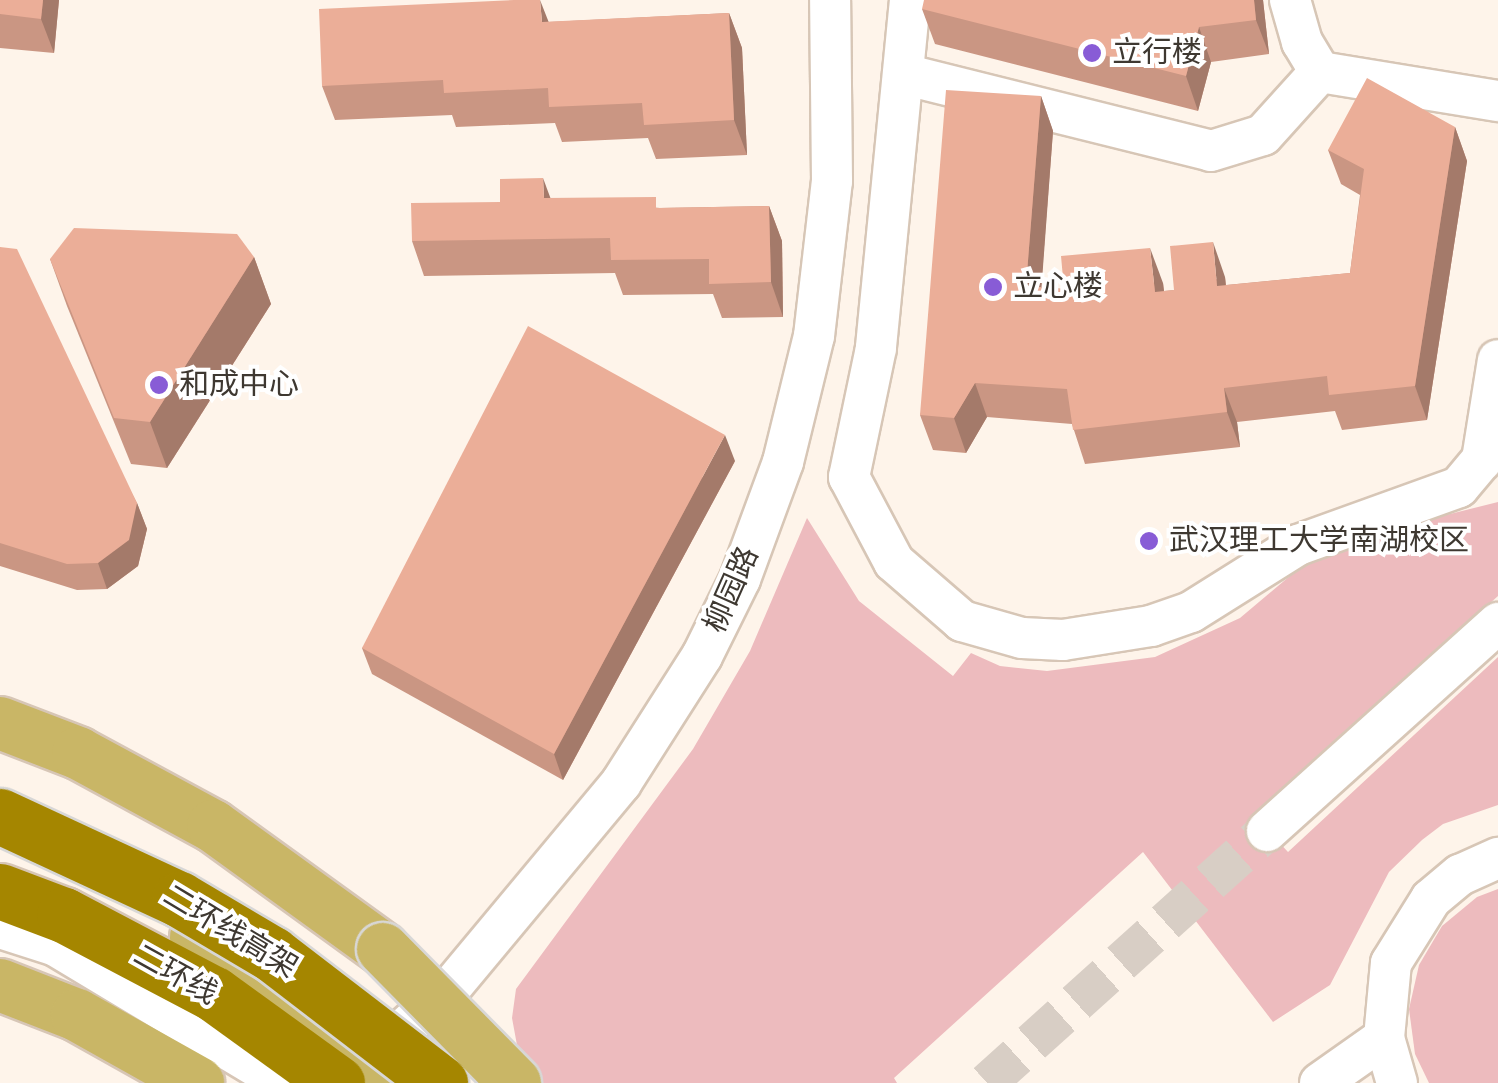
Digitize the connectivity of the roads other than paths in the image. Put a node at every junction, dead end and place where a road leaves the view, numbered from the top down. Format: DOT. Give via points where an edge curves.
graph roads {
  1 [pos="830,0"];
  2 [pos="910,0"];
  3 [pos="1290,0"];
  4 [pos="1320,72"];
  5 [pos="903,74"];
  6 [pos="1498,102"];
  7 [pos="1498,360"];
  8 [pos="1498,623"];
  9 [pos="0,723"];
  10 [pos="0,816"];
  11 [pos="1267,831"];
  12 [pos="0,842"];
  13 [pos="1498,858"];
  14 [pos="0,891"];
  15 [pos="0,928"];
  16 [pos="0,985"];
  17 [pos="1384,1038"];
  18 [pos="362,1077"];
  19 [pos="198,1083"];
  20 [pos="284,1083"];
  21 [pos="440,1083"];
  22 [pos="516,1083"];
  23 [pos="1320,1083"];
  24 [pos="1397,1083"];
  1 -- 18 [label="street, 柳园路" via="832,181 814,336 783,462 740,579 702,656 621,783 463,974"];
  2 -- 5 [label="street"];
  3 -- 4 [label="street" via="1302,42"];
  4 -- 5 [label="street" via="1263,135 1212,150"];
  4 -- 6 [label="street"];
  5 -- 7 [label="street" via="876,348 849,478 871,530 941,608 987,632 1064,640 1151,626 1191,612 1298,545 1459,486 1482,460"];
  8 -- 11 [label="street"];
  9 -- 22 [label="main road, bridge" via="78,753 213,826 384,949"];
  10 -- 21 [label="highway, 二环线高架, bridge" via="195,908 351,1010"];
  12 -- 18 [label="main road" via="113,883 249,971"];
  13 -- 17 [label="street" via="1460,875 1407,929 1383,1000"];
  14 -- 18 [label="highway, 二环线" via="64,915"];
  15 -- 20 [label="street" via="86,963"];
  16 -- 19 [label="main road" via="76,1016"];
  17 -- 23 [label="street"];
  17 -- 24 [label="street"];
}
